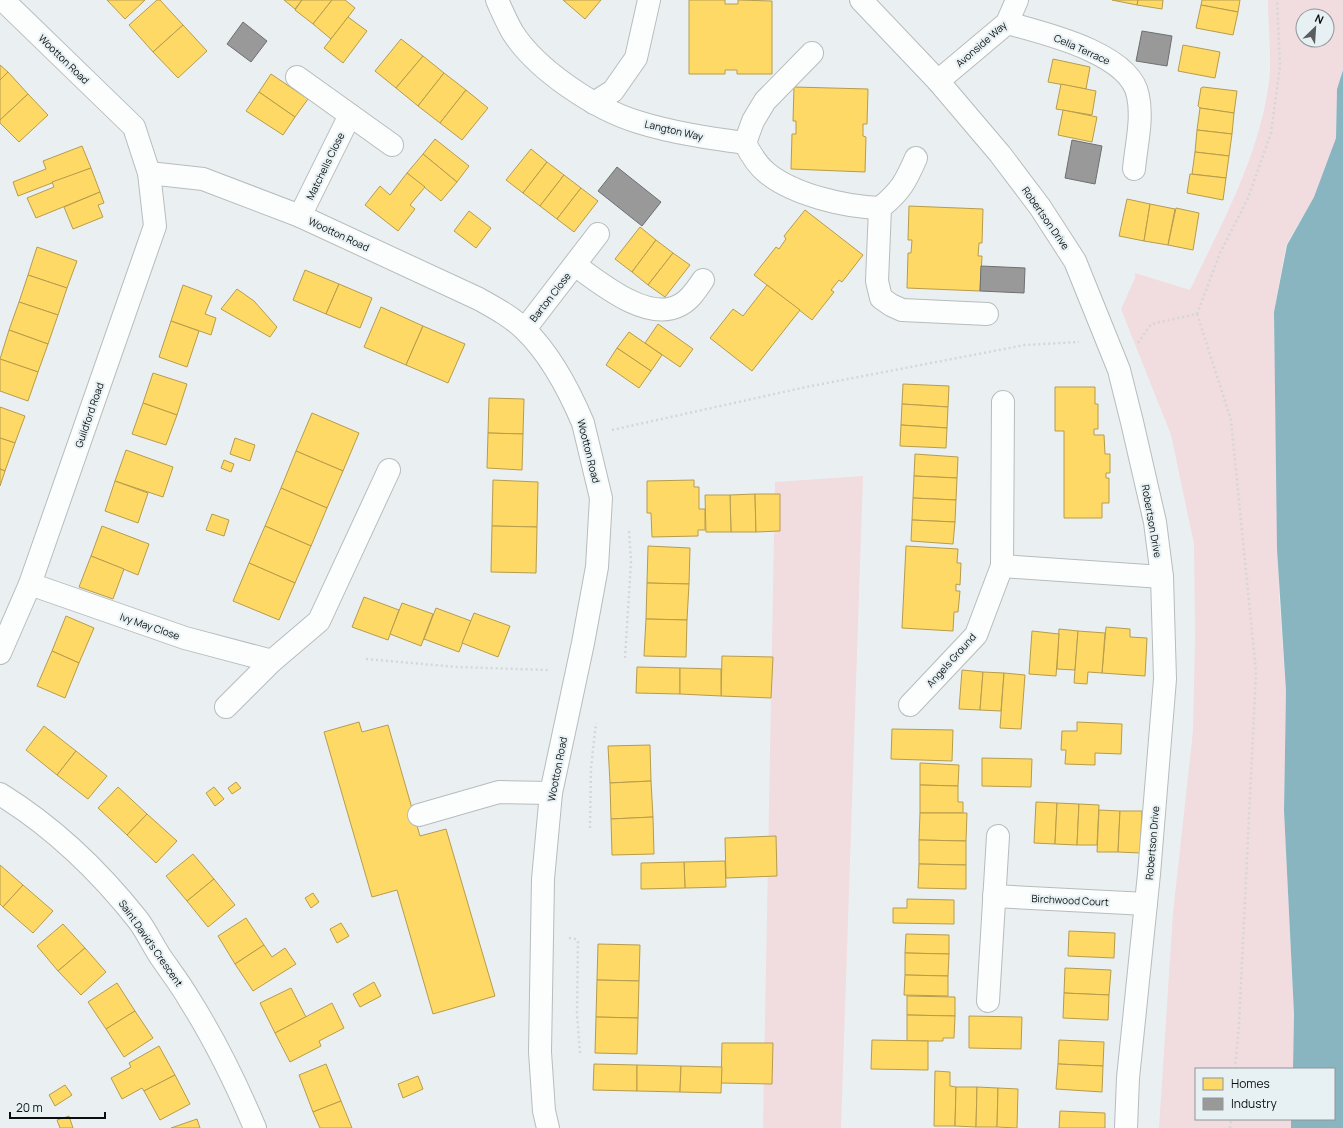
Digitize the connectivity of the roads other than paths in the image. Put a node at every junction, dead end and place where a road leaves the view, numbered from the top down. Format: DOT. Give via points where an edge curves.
graph roads {
  1 [pos="3,0"];
  2 [pos="497,0"];
  3 [pos="649,0"];
  4 [pos="861,0"];
  5 [pos="1017,0"];
  6 [pos="1007,23"];
  7 [pos="812,53"];
  8 [pos="297,77"];
  9 [pos="938,81"];
  10 [pos="594,103"];
  11 [pos="350,115"];
  12 [pos="745,143"];
  13 [pos="392,145"];
  14 [pos="916,158"];
  15 [pos="1134,169"];
  16 [pos="149,173"];
  17 [pos="880,208"];
  18 [pos="300,216"];
  19 [pos="598,234"];
  20 [pos="575,265"];
  21 [pos="703,280"];
  22 [pos="987,314"];
  23 [pos="525,329"];
  24 [pos="1003,402"];
  25 [pos="389,470"];
  26 [pos="1002,566"];
  27 [pos="1162,577"];
  28 [pos="30,584"];
  29 [pos="0,652"];
  30 [pos="272,662"];
  31 [pos="910,705"];
  32 [pos="226,707"];
  33 [pos="551,793"];
  34 [pos="0,794"];
  35 [pos="419,815"];
  36 [pos="998,836"];
  37 [pos="994,896"];
  38 [pos="1146,904"];
  39 [pos="988,1001"];
  40 [pos="255,1128"];
  41 [pos="548,1128"];
  42 [pos="1126,1128"];
  1 -- 16 [label="street, Wootton Road" via="134,127"];
  2 -- 10 [label="street, Langton Way" via="514,34 527,50 556,78"];
  3 -- 10 [label="street" via="636,58 613,91"];
  4 -- 9 [label="street, Robertson Drive"];
  5 -- 6 [label="street, Avonside Way"];
  6 -- 9 [label="street, Avonside Way"];
  6 -- 15 [label="street, Celia Terrace" via="1062,38 1116,64 1132,80 1138,95 1140,112"];
  7 -- 12 [label="street" via="765,101 753,121"];
  8 -- 11 [label="street"];
  9 -- 27 [label="street, Robertson Drive" via="1000,154 1075,261 1119,370 1155,522"];
  10 -- 12 [label="street, Langton Way" via="636,122 692,136"];
  11 -- 13 [label="street"];
  11 -- 18 [label="street, Matchells Close"];
  12 -- 17 [label="street" via="753,158 767,173 789,186 844,204"];
  14 -- 17 [label="street" via="897,194"];
  16 -- 18 [label="street, Wootton Road" via="203,179"];
  16 -- 28 [label="street, Guildford Road" via="155,226"];
  17 -- 22 [label="street" via="877,281 881,298 902,310"];
  18 -- 23 [label="street, Wootton Road" via="480,299"];
  19 -- 20 [label="street, Barton Close"];
  20 -- 21 [label="street, Barton Close" via="629,302 649,308 666,309 680,306 690,298"];
  20 -- 23 [label="street, Barton Close"];
  23 -- 33 [label="street, Wootton Road" via="560,376 583,423 600,498 597,567"];
  24 -- 26 [label="street, Angels Ground"];
  25 -- 30 [label="street" via="319,621"];
  26 -- 27 [label="street"];
  26 -- 31 [label="street, Angels Ground" via="976,635"];
  27 -- 38 [label="street, Robertson Drive" via="1165,679"];
  28 -- 29 [label="street, Guildford Road"];
  28 -- 30 [label="street, Ivy May Close" via="185,638"];
  30 -- 32 [label="street"];
  33 -- 35 [label="street" via="499,792"];
  33 -- 41 [label="street, Wootton Road" via="541,936 540,1052 544,1111"];
  34 -- 40 [label="street, Saint David's Crescent" via="17,804 67,845 109,885 139,922 189,997 215,1043"];
  36 -- 37 [label="street"];
  37 -- 38 [label="street, Birchwood Court"];
  37 -- 39 [label="street"];
  38 -- 42 [label="street, Robertson Drive" via="1128,1078"];
}
